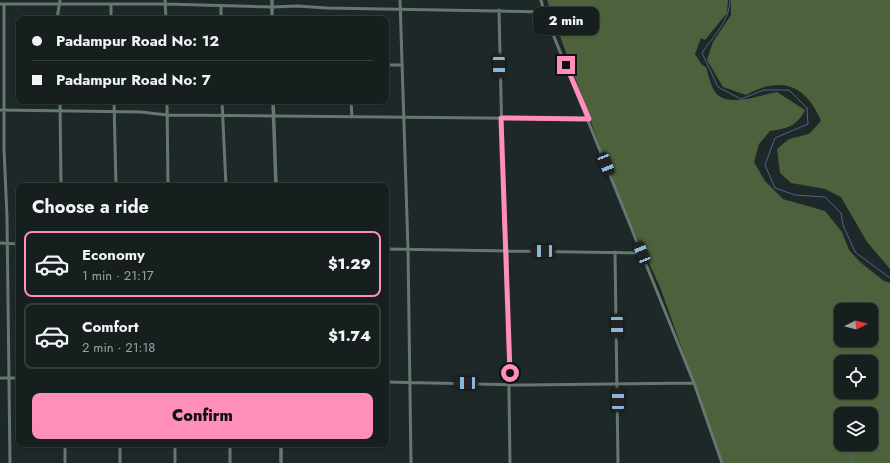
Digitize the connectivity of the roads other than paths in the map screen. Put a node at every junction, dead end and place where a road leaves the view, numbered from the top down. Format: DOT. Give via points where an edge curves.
graph roads {
  1 [pos="165,0"];
  2 [pos="272,0"];
  3 [pos="400,0"];
  4 [pos="541,0"];
  5 [pos="60,2"];
  6 [pos="2,4"];
  7 [pos="165,4"];
  8 [pos="111,5"];
  9 [pos="221,7"];
  10 [pos="272,7"];
  11 [pos="400,8"];
  12 [pos="499,10"];
  13 [pos="544,12"];
  14 [pos="58,16"];
  15 [pos="111,16"];
  16 [pos="166,16"];
  17 [pos="221,16"];
  18 [pos="272,16"];
  19 [pos="389,65"];
  20 [pos="402,65"];
  21 [pos="60,104"];
  22 [pos="114,104"];
  23 [pos="167,104"];
  24 [pos="222,104"];
  25 [pos="273,104"];
  26 [pos="351,104"];
  27 [pos="2,110"];
  28 [pos="60,112"];
  29 [pos="115,112"];
  30 [pos="167,115"];
  31 [pos="273,115"];
  32 [pos="223,116"];
  33 [pos="352,117"];
  34 [pos="404,117"];
  35 [pos="501,118"];
  36 [pos="589,119"];
  37 [pos="61,183"];
  38 [pos="116,183"];
  39 [pos="168,183"];
  40 [pos="226,183"];
  41 [pos="276,183"];
  42 [pos="0,243"];
  43 [pos="8,244"];
  44 [pos="16,244"];
  45 [pos="389,249"];
  46 [pos="408,249"];
  47 [pos="507,251"];
  48 [pos="615,252"];
  49 [pos="642,253"];
  50 [pos="0,378"];
  51 [pos="9,378"];
  52 [pos="16,378"];
  53 [pos="389,382"];
  54 [pos="410,382"];
  55 [pos="510,383"];
  56 [pos="694,383"];
  57 [pos="618,385"];
  58 [pos="65,447"];
  59 [pos="120,447"];
  60 [pos="175,447"];
  61 [pos="230,447"];
  62 [pos="281,447"];
  63 [pos="10,463"];
  64 [pos="65,463"];
  65 [pos="120,463"];
  66 [pos="175,463"];
  67 [pos="230,463"];
  68 [pos="280,463"];
  69 [pos="411,463"];
  70 [pos="510,463"];
  71 [pos="618,463"];
  72 [pos="722,463"];
  1 -- 7 [label="street"];
  2 -- 10 [label="street"];
  3 -- 11 [label="street"];
  4 -- 13 [label="street"];
  5 -- 6 [label="street"];
  5 -- 8 [label="street"];
  5 -- 14 [label="street"];
  6 -- 27 [label="street"];
  7 -- 8 [label="street"];
  7 -- 9 [label="street"];
  7 -- 16 [label="street"];
  8 -- 15 [label="street"];
  9 -- 10 [label="street"];
  9 -- 17 [label="street"];
  10 -- 11 [label="street"];
  10 -- 18 [label="street"];
  11 -- 12 [label="street"];
  11 -- 20 [label="street"];
  12 -- 13 [label="street"];
  12 -- 35 [label="street"];
  13 -- 36 [label="street"];
  19 -- 20 [label="street"];
  20 -- 34 [label="street"];
  21 -- 28 [label="street"];
  22 -- 29 [label="street"];
  23 -- 30 [label="street"];
  24 -- 32 [label="street"];
  25 -- 31 [label="street"];
  26 -- 33 [label="street"];
  27 -- 28 [label="street"];
  27 -- 43 [label="street"];
  28 -- 29 [label="street"];
  28 -- 37 [label="street"];
  29 -- 30 [label="street"];
  29 -- 38 [label="street"];
  30 -- 32 [label="street"];
  30 -- 39 [label="street"];
  31 -- 32 [label="street"];
  31 -- 33 [label="street"];
  31 -- 41 [label="street"];
  32 -- 40 [label="street"];
  33 -- 34 [label="street"];
  34 -- 35 [label="street"];
  34 -- 46 [label="street"];
  35 -- 36 [label="street"];
  35 -- 47 [label="street"];
  36 -- 49 [label="street"];
  42 -- 43 [label="street"];
  43 -- 44 [label="street"];
  43 -- 51 [label="street"];
  45 -- 46 [label="street"];
  46 -- 47 [label="street"];
  46 -- 54 [label="street"];
  47 -- 48 [label="street"];
  47 -- 55 [label="street"];
  48 -- 49 [label="street"];
  48 -- 57 [label="street"];
  49 -- 56 [label="street"];
  50 -- 51 [label="street"];
  51 -- 52 [label="street"];
  51 -- 63 [label="street"];
  53 -- 54 [label="street"];
  54 -- 55 [label="street"];
  54 -- 69 [label="street"];
  55 -- 57 [label="street"];
  55 -- 70 [label="street"];
  56 -- 57 [label="street"];
  56 -- 72 [label="street"];
  57 -- 71 [label="street"];
  58 -- 64 [label="street"];
  59 -- 65 [label="street"];
  60 -- 66 [label="street"];
  61 -- 67 [label="street"];
  62 -- 68 [label="street"];
}
